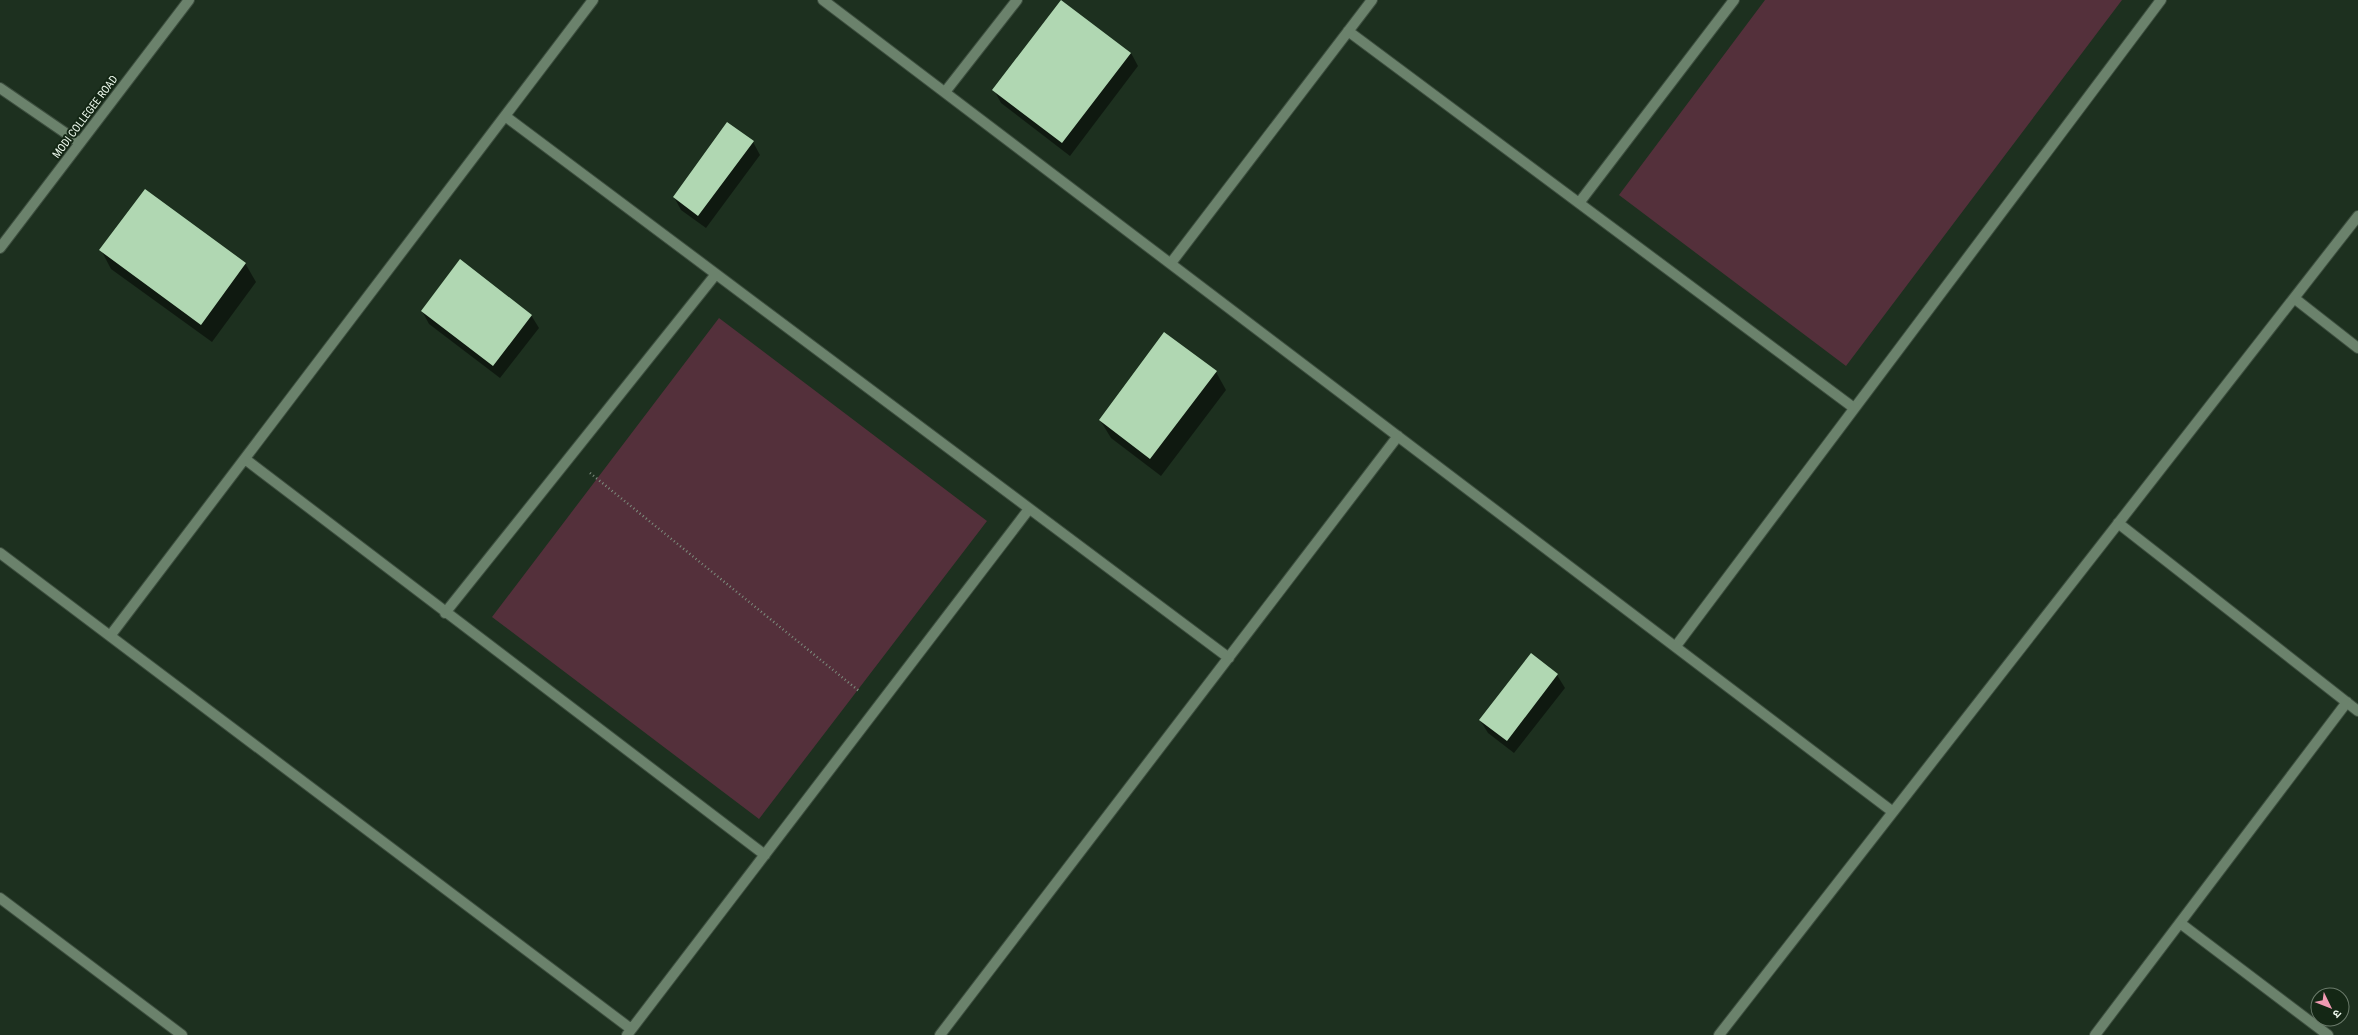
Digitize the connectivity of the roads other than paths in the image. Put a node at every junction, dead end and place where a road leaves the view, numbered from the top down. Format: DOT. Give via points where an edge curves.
graph roads {
  1 [pos="189,0"];
  2 [pos="593,0"];
  3 [pos="823,0"];
  4 [pos="1017,0"];
  5 [pos="1372,0"];
  6 [pos="1734,0"];
  7 [pos="2161,0"];
  8 [pos="1348,32"];
  9 [pos="0,88"];
  10 [pos="945,92"];
  11 [pos="505,116"];
  12 [pos="80,142"];
  13 [pos="1579,204"];
  14 [pos="2358,216"];
  15 [pos="0,248"];
  16 [pos="1171,263"];
  17 [pos="716,274"];
  18 [pos="2294,298"];
  19 [pos="2358,348"];
  20 [pos="1854,408"];
  21 [pos="1398,436"];
  22 [pos="245,460"];
  23 [pos="1029,509"];
  24 [pos="2118,523"];
  25 [pos="0,553"];
  26 [pos="446,613"];
  27 [pos="110,636"];
  28 [pos="1676,646"];
  29 [pos="1229,658"];
  30 [pos="2347,702"];
  31 [pos="2358,711"];
  32 [pos="1893,812"];
  33 [pos="764,855"];
  34 [pos="0,898"];
  35 [pos="2180,923"];
  36 [pos="629,1032"];
  37 [pos="182,1035"];
  38 [pos="940,1035"];
  39 [pos="1719,1035"];
  40 [pos="2095,1035"];
  41 [pos="2328,1035"];
  1 -- 12 [label="street, MODI COLLEGEE ROAD"];
  2 -- 11 [label="street"];
  3 -- 10 [label="street"];
  4 -- 10 [label="street"];
  5 -- 8 [label="street"];
  6 -- 13 [label="street"];
  7 -- 20 [label="street"];
  8 -- 13 [label="street"];
  8 -- 16 [label="street"];
  9 -- 12 [label="street"];
  10 -- 16 [label="street"];
  11 -- 17 [label="street"];
  11 -- 22 [label="street"];
  12 -- 15 [label="street, MODI COLLEGEE ROAD"];
  13 -- 20 [label="street"];
  14 -- 18 [label="street"];
  16 -- 21 [label="street"];
  17 -- 23 [label="street"];
  17 -- 26 [label="street"];
  18 -- 19 [label="street"];
  18 -- 24 [label="street"];
  20 -- 28 [label="street"];
  21 -- 28 [label="street"];
  21 -- 29 [label="street"];
  22 -- 26 [label="street"];
  22 -- 27 [label="street"];
  23 -- 29 [label="street"];
  23 -- 33 [label="street"];
  24 -- 30 [label="street"];
  24 -- 32 [label="street"];
  25 -- 27 [label="street"];
  26 -- 33 [label="street"];
  27 -- 36 [label="street"];
  28 -- 32 [label="street"];
  29 -- 38 [label="street"];
  30 -- 31 [label="street"];
  30 -- 35 [label="street"];
  32 -- 39 [label="street"];
  33 -- 36 [label="street"];
  34 -- 37 [label="street"];
  35 -- 40 [label="street"];
  35 -- 41 [label="street"];
}
